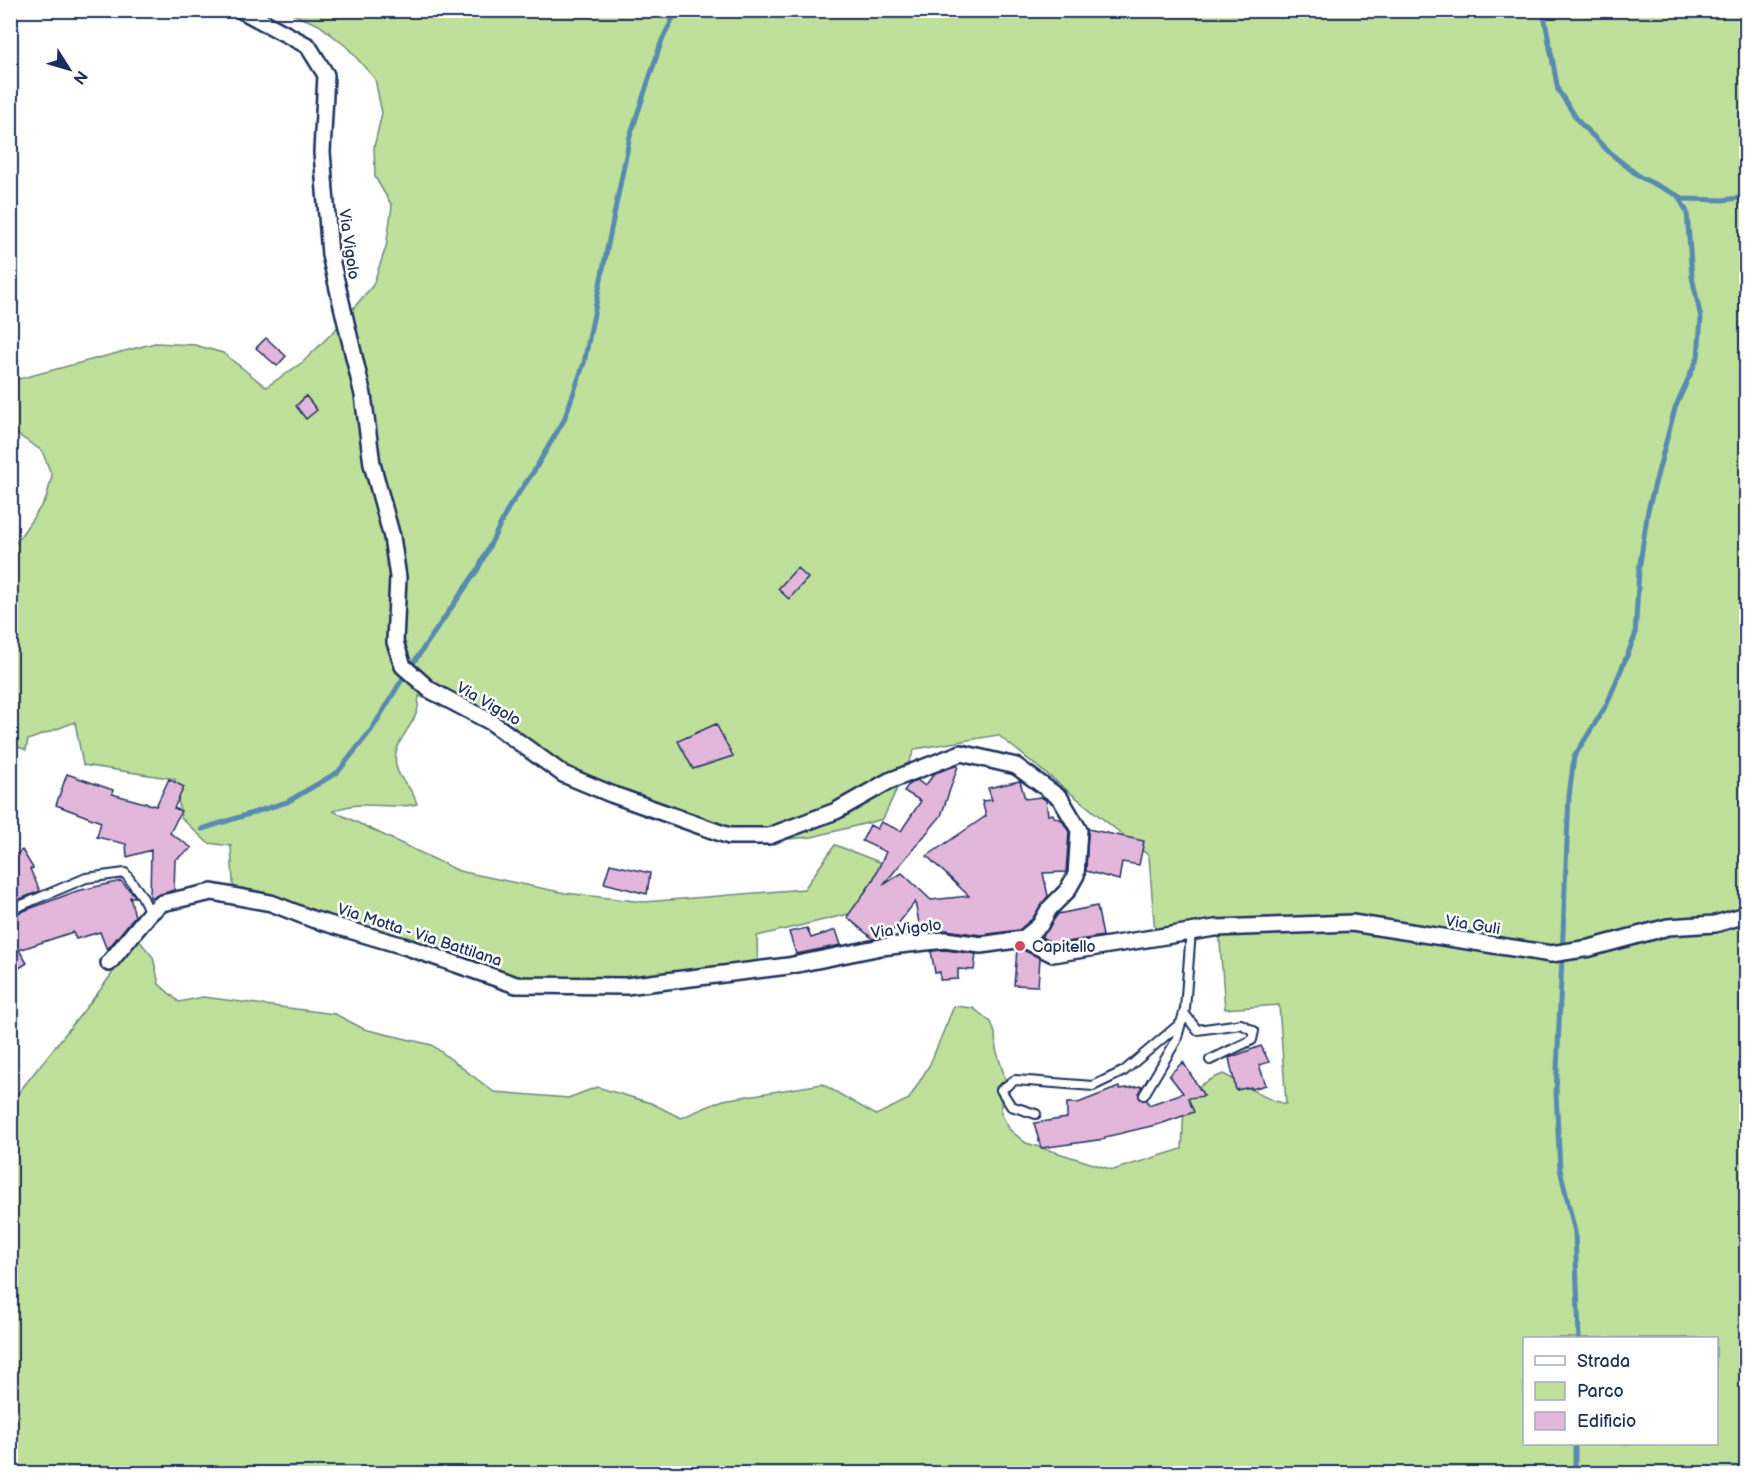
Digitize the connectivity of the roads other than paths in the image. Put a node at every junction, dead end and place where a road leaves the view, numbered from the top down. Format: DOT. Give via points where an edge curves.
graph roads {
  1 [pos="242,10"];
  2 [pos="10,910"];
  3 [pos="150,913"];
  4 [pos="1746,915"];
  5 [pos="1191,931"];
  6 [pos="1023,939"];
  7 [pos="109,963"];
  8 [pos="688,978"];
  9 [pos="1184,1013"];
  10 [pos="1182,1022"];
  11 [pos="1210,1060"];
  12 [pos="1144,1095"];
  13 [pos="1036,1114"];
  1 -- 6 [label="street, Via Vigolo" via="308,46 326,75 322,152 330,255 363,395 372,464 392,537 398,577 394,642 403,666 430,690 491,722 563,774 729,836 769,836 836,811 889,781 961,753 1016,766 1060,798 1079,830 1076,875 1040,925"];
  2 -- 3 [label="lane" via="86,878 124,873"];
  3 -- 7 [label="street"];
  3 -- 8 [label="street, Via Motta - Via Battilana" via="162,903 212,892 271,903 516,985 626,986"];
  4 -- 5 [label="street, Via Guli" via="1715,924 1668,927 1551,954 1352,922"];
  5 -- 6 [label="street" via="1053,954"];
  5 -- 9 [label="lane"];
  6 -- 8 [label="street, Via Vigolo" via="981,945 945,940 881,946 788,966"];
  9 -- 10 [label="lane"];
  9 -- 11 [label="lane" via="1197,1030 1241,1024 1254,1031 1252,1040"];
  10 -- 12 [label="lane" via="1176,1041"];
  10 -- 13 [label="lane" via="1124,1071 1093,1086 1015,1080 1001,1090 1011,1106"];
}
